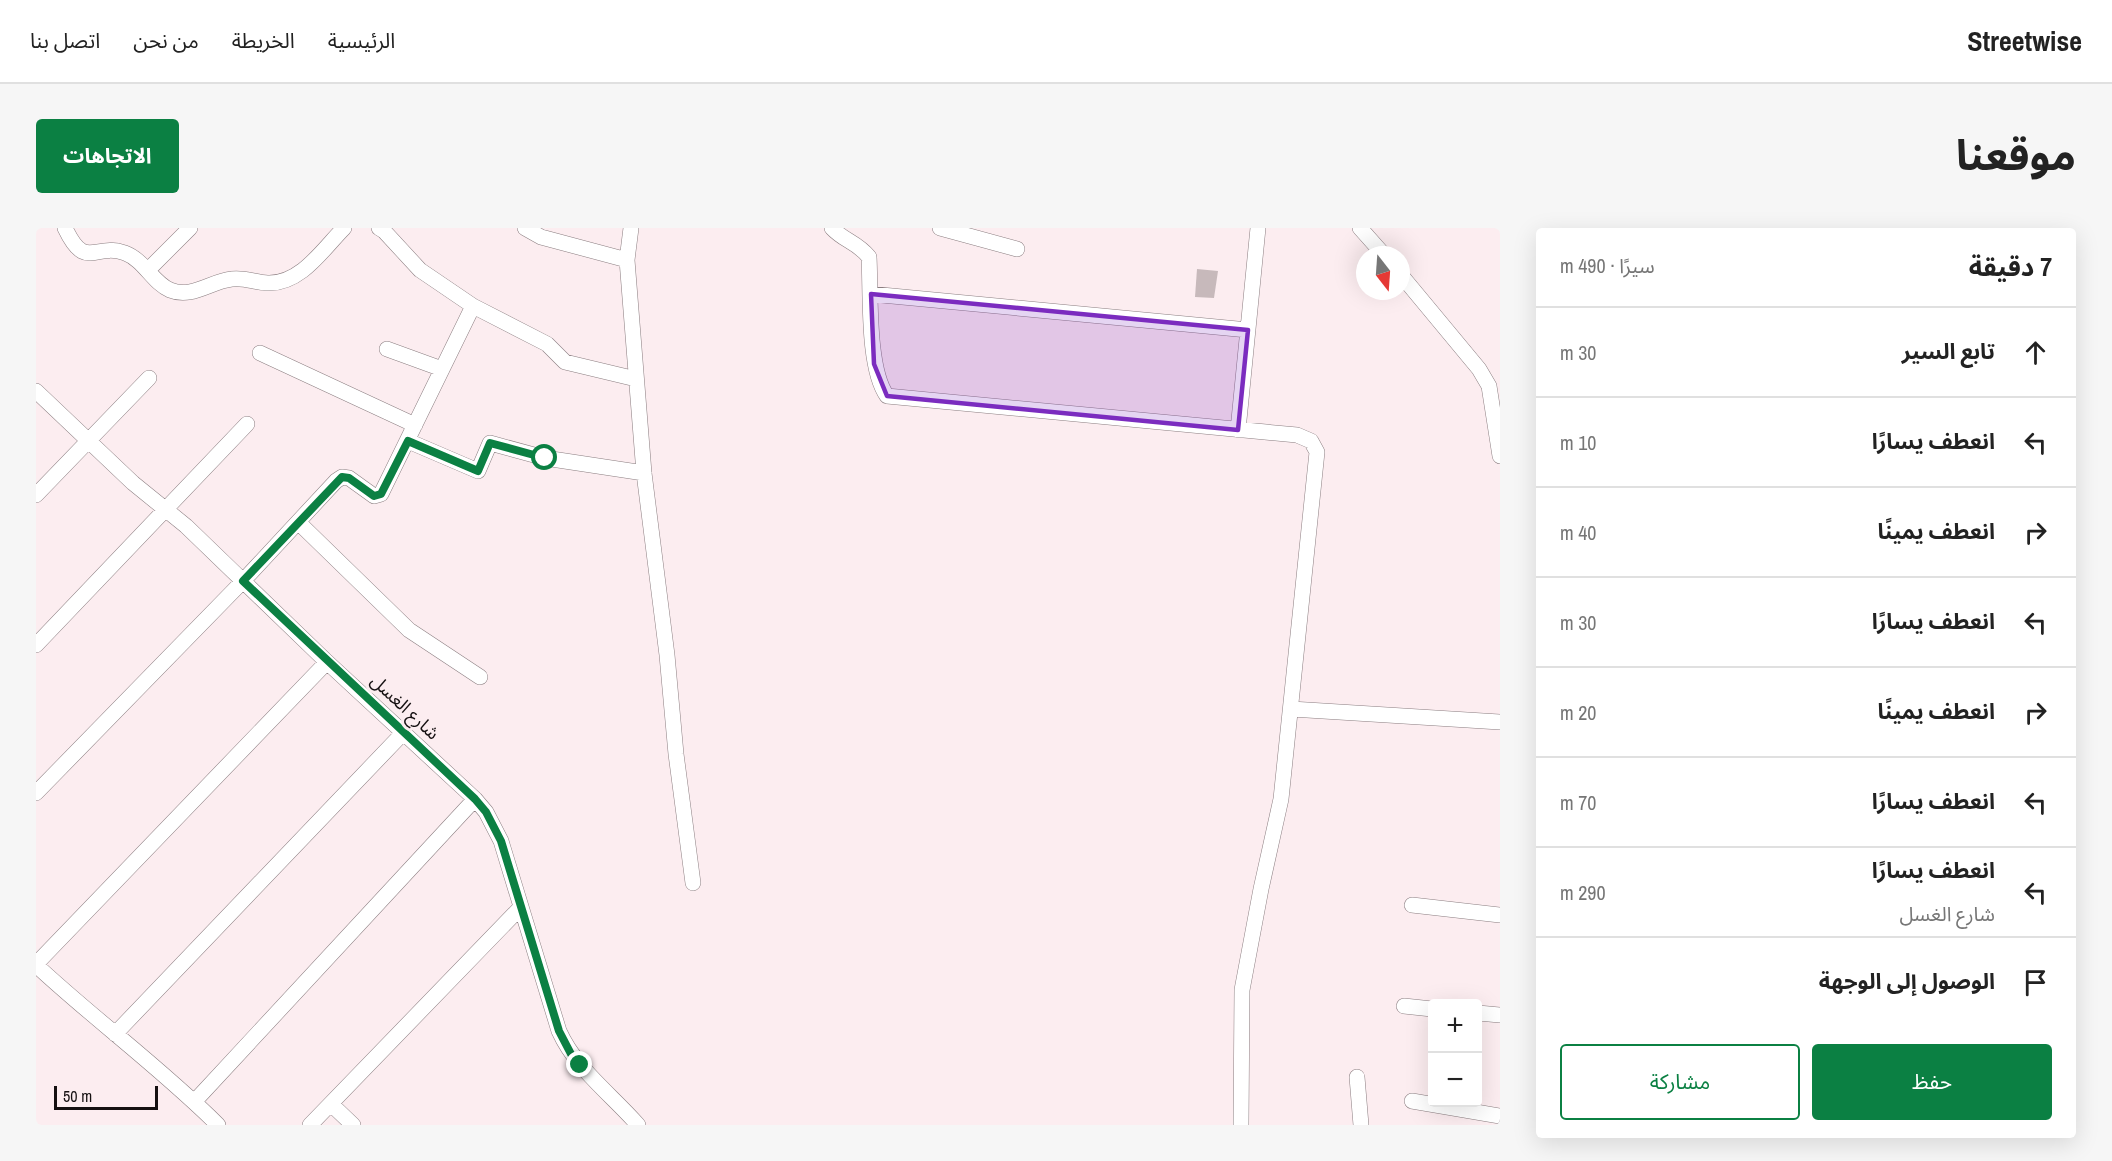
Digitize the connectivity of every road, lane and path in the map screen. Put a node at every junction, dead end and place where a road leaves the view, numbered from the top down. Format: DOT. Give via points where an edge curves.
graph roads {
  1 [pos="65,228"];
  2 [pos="190,228"];
  3 [pos="344,228"];
  4 [pos="379,228"];
  5 [pos="525,228"];
  6 [pos="631,228"];
  7 [pos="832,228"];
  8 [pos="940,228"];
  9 [pos="1258,228"];
  10 [pos="1360,228"];
  11 [pos="1376,246"];
  12 [pos="1017,249"];
  13 [pos="627,260"];
  14 [pos="148,270"];
  15 [pos="1410,286"];
  16 [pos="871,294"];
  17 [pos="473,306"];
  18 [pos="1248,330"];
  19 [pos="387,349"];
  20 [pos="260,353"];
  21 [pos="442,369"];
  22 [pos="149,378"];
  23 [pos="636,379"];
  24 [pos="36,391"];
  25 [pos="247,424"];
  26 [pos="415,425"];
  27 [pos="1238,430"];
  28 [pos="89,441"];
  29 [pos="408,441"];
  30 [pos="1500,456"];
  31 [pos="644,473"];
  32 [pos="36,495"];
  33 [pos="165,510"];
  34 [pos="298,522"];
  35 [pos="243,581"];
  36 [pos="36,645"];
  37 [pos="327,662"];
  38 [pos="480,677"];
  39 [pos="1291,709"];
  40 [pos="1500,722"];
  41 [pos="404,732"];
  42 [pos="36,793"];
  43 [pos="475,799"];
  44 [pos="693,883"];
  45 [pos="1412,905"];
  46 [pos="521,907"];
  47 [pos="1500,915"];
  48 [pos="36,964"];
  49 [pos="1404,1006"];
  50 [pos="1428,1009"];
  51 [pos="1482,1013"];
  52 [pos="1500,1015"];
  53 [pos="115,1034"];
  54 [pos="1357,1077"];
  55 [pos="1412,1101"];
  56 [pos="194,1102"];
  57 [pos="331,1104"];
  58 [pos="1500,1116"];
  59 [pos="631,1122"];
  60 [pos="218,1125"];
  61 [pos="310,1125"];
  62 [pos="353,1125"];
  63 [pos="1241,1125"];
  64 [pos="1361,1125"];
  1 -- 14 [label="street" via="79,250 88,254 122,252 136,258"];
  2 -- 14 [label="street"];
  3 -- 14 [label="street" via="298,275 285,281 269,284 233,279 180,293 167,289"];
  4 -- 17 [label="street" via="420,270"];
  5 -- 13 [label="street" via="541,237"];
  6 -- 13 [label="street"];
  7 -- 16 [label="street" via="860,246 869,257"];
  8 -- 12 [label="street"];
  9 -- 18 [label="street"];
  10 -- 11 [label="street"];
  13 -- 23 [label="street"];
  15 -- 30 [label="street" via="1489,386"];
  16 -- 18 [label="street"];
  16 -- 27 [label="street" via="874,364 880,387 887,396"];
  17 -- 21 [label="street"];
  17 -- 23 [label="street" via="547,344 566,362"];
  18 -- 27 [label="street"];
  19 -- 21 [label="street"];
  20 -- 26 [label="street"];
  21 -- 26 [label="street"];
  22 -- 28 [label="street"];
  23 -- 31 [label="street"];
  24 -- 28 [label="street, شارع الغسل"];
  25 -- 33 [label="street"];
  26 -- 29 [label="street"];
  27 -- 39 [label="street" via="1297,435 1311,441 1317,452"];
  28 -- 32 [label="street"];
  28 -- 33 [label="street, شارع الغسل"];
  29 -- 31 [label="street" via="478,471 490,443 545,458"];
  29 -- 34 [label="street" via="381,494 374,496 342,477"];
  31 -- 44 [label="street"];
  33 -- 35 [label="street, شارع الغسل"];
  33 -- 36 [label="street"];
  34 -- 35 [label="street"];
  34 -- 38 [label="street" via="409,630"];
  35 -- 37 [label="street, شارع الغسل"];
  35 -- 42 [label="street"];
  37 -- 41 [label="street, شارع الغسل"];
  37 -- 48 [label="street"];
  39 -- 40 [label="street"];
  39 -- 63 [label="street" via="1281,799 1242,990"];
  41 -- 43 [label="street, شارع الغسل"];
  41 -- 53 [label="street"];
  43 -- 46 [label="street, شارع الغسل" via="501,841"];
  43 -- 56 [label="street"];
  45 -- 47 [label="street"];
  46 -- 57 [label="street"];
  46 -- 59 [label="street, شارع الغسل" via="564,1043"];
  48 -- 53 [label="street"];
  49 -- 50 [label="street"];
  51 -- 52 [label="street"];
  53 -- 56 [label="street"];
  54 -- 64 [label="street"];
  55 -- 58 [label="street"];
  56 -- 60 [label="street"];
  57 -- 61 [label="street"];
  57 -- 62 [label="street"];
}
